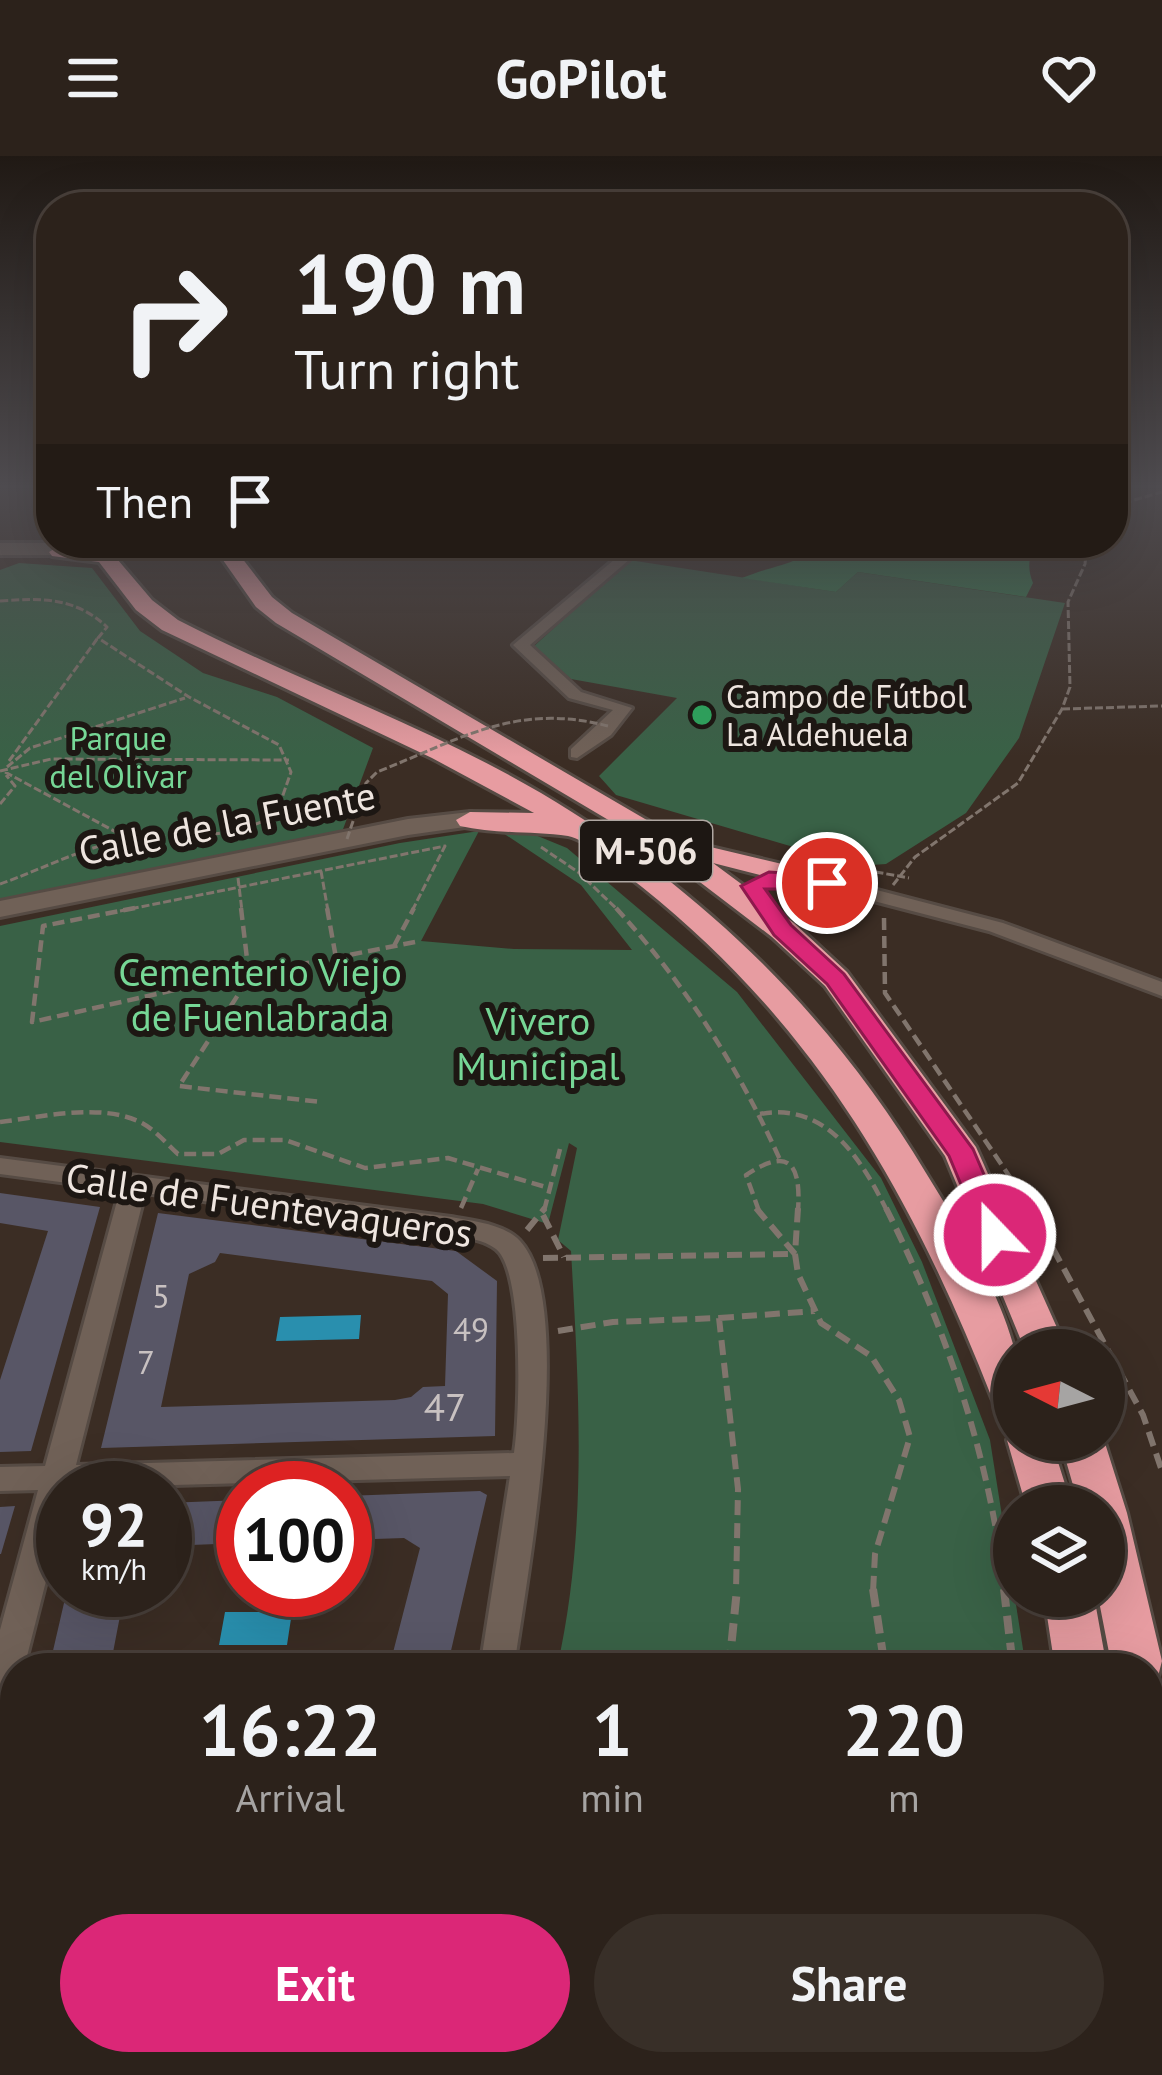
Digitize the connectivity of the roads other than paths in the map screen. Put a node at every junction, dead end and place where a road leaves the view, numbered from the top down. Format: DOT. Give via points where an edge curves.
graph roads {
  1 [pos="124,578"];
  2 [pos="135,578"];
  3 [pos="234,578"];
  4 [pos="248,578"];
  5 [pos="592,578"];
  6 [pos="144,605"];
  7 [pos="440,753"];
  8 [pos="574,770"];
  9 [pos="470,820"];
  10 [pos="664,841"];
  11 [pos="642,872"];
  12 [pos="835,874"];
  13 [pos="0,909"];
  14 [pos="783,930"];
  15 [pos="1162,988"];
  16 [pos="9,1170"];
  17 [pos="134,1186"];
  18 [pos="995,1235"];
  19 [pos="1037,1329"];
  20 [pos="993,1343"];
  21 [pos="62,1461"];
  22 [pos="530,1464"];
  23 [pos="192,1474"];
  24 [pos="36,1478"];
  25 [pos="0,1479"];
  26 [pos="36,1560"];
  27 [pos="1125,1609"];
  28 [pos="1072,1617"];
  29 [pos="11,1653"];
  30 [pos="499,1653"];
  31 [pos="1078,1653"];
  32 [pos="1135,1653"];
  1 -- 6 [label="highway"];
  2 -- 6 [label="highway"];
  3 -- 18 [label="highway, M-506" via="281,630 664,863 782,958 856,1036"];
  4 -- 8 [label="highway" via="284,619 520,755"];
  5 -- 8 [label="street" via="521,645 575,695 624,707 616,730"];
  6 -- 7 [label="highway, M-506" via="211,647"];
  7 -- 9 [label="highway" via="490,790"];
  7 -- 11 [label="highway, M-506" via="528,797"];
  8 -- 10 [label="highway"];
  9 -- 11 [label="highway" via="550,824"];
  9 -- 13 [label="street, Calle de la Fuente" via="347,839 237,875"];
  10 -- 12 [label="highway"];
  10 -- 14 [label="highway"];
  11 -- 20 [label="highway, M-506" via="761,976 852,1083 917,1183"];
  12 -- 14 [label="highway" via="755,883 754,894"];
  12 -- 15 [label="street"];
  14 -- 18 [label="highway" via="836,979 963,1155"];
  16 -- 17 [label="street, Calle de Fuentevaqueros"];
  17 -- 21 [label="street"];
  17 -- 22 [label="street, Calle de Fuentevaqueros" via="451,1226 483,1232 515,1251 528,1284"];
  18 -- 19 [label="highway, M-506"];
  22 -- 23 [label="street"];
  22 -- 30 [label="street, Calle de Fuentevaqueros"];
  24 -- 25 [label="street"];
  26 -- 29 [label="street"];
  27 -- 32 [label="highway"];
  28 -- 31 [label="highway"];
}
